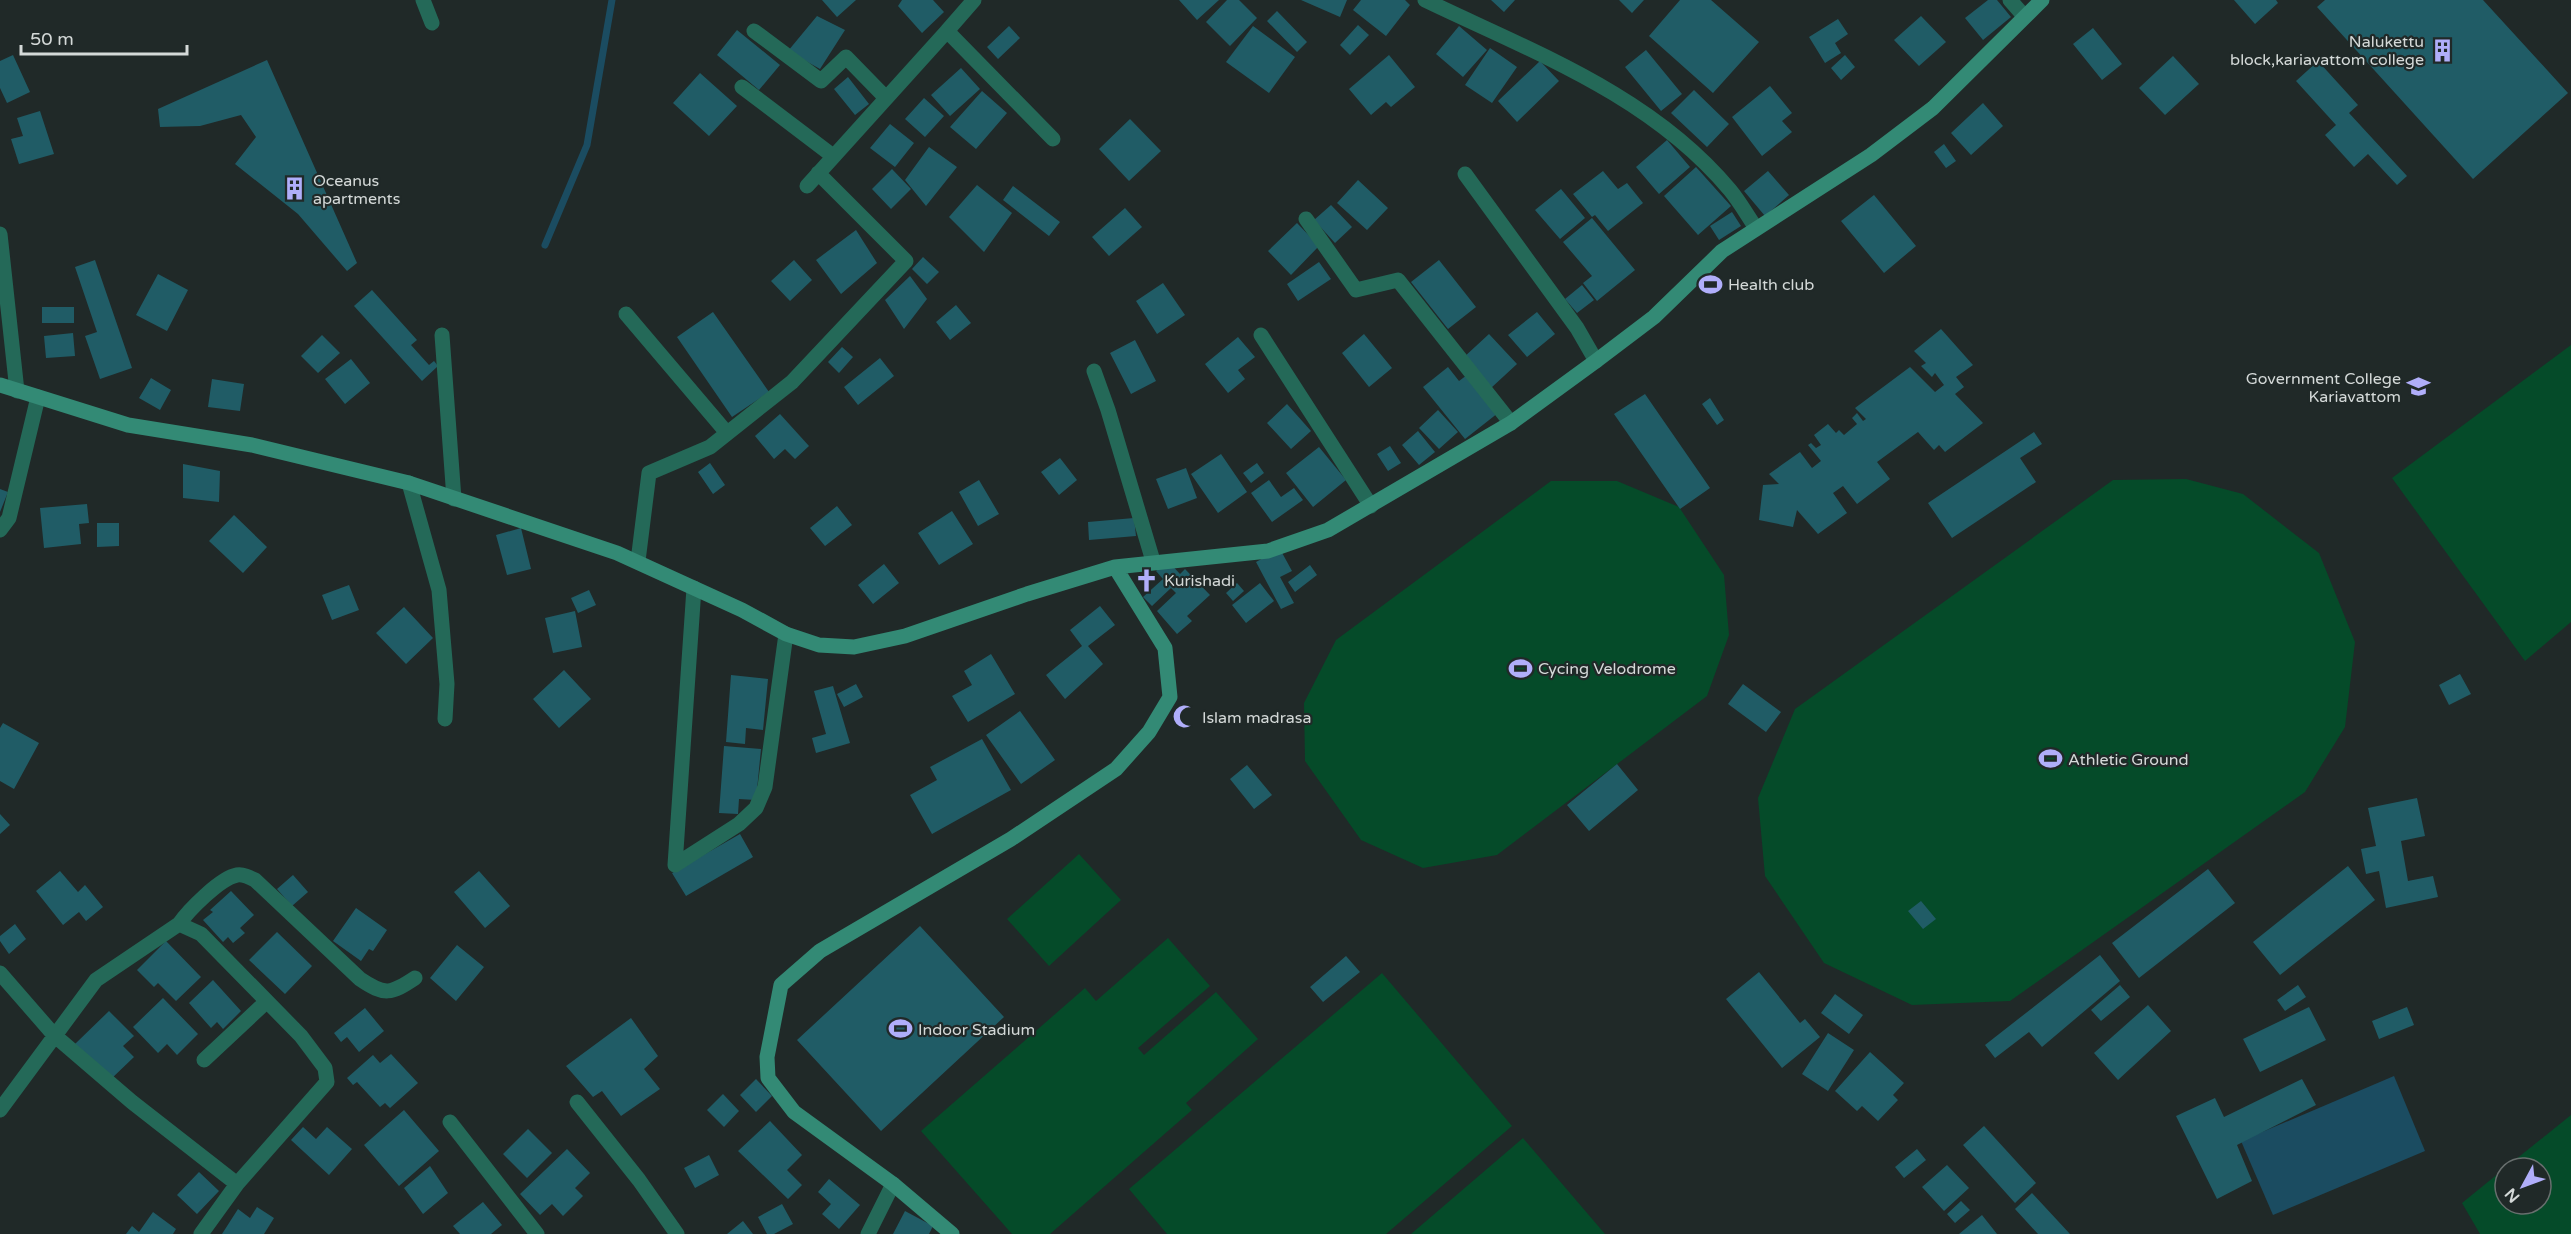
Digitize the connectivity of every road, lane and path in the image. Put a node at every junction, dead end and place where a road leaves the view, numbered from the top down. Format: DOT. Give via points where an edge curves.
graph roads {
  1 [pos="423,0"];
  2 [pos="974,0"];
  3 [pos="1425,0"];
  4 [pos="2010,0"];
  5 [pos="2042,0"];
  6 [pos="2024,16"];
  7 [pos="432,23"];
  8 [pos="754,31"];
  9 [pos="947,31"];
  10 [pos="742,87"];
  11 [pos="886,98"];
  12 [pos="1053,140"];
  13 [pos="833,156"];
  14 [pos="818,173"];
  15 [pos="1465,174"];
  16 [pos="807,186"];
  17 [pos="1306,219"];
  18 [pos="1756,228"];
  19 [pos="0,234"];
  20 [pos="626,314"];
  21 [pos="442,335"];
  22 [pos="1261,335"];
  23 [pos="1596,362"];
  24 [pos="1094,371"];
  25 [pos="0,385"];
  26 [pos="17,391"];
  27 [pos="38,397"];
  28 [pos="1511,423"];
  29 [pos="727,434"];
  30 [pos="409,483"];
  31 [pos="454,499"];
  32 [pos="1371,506"];
  33 [pos="0,530"];
  34 [pos="638,561"];
  35 [pos="1153,561"];
  36 [pos="1115,567"];
  37 [pos="694,588"];
  38 [pos="786,634"];
  39 [pos="445,718"];
  40 [pos="179,924"];
  41 [pos="0,973"];
  42 [pos="415,978"];
  43 [pos="266,1002"];
  44 [pos="54,1035"];
  45 [pos="204,1060"];
  46 [pos="577,1102"];
  47 [pos="0,1110"];
  48 [pos="450,1122"];
  49 [pos="237,1184"];
  50 [pos="893,1184"];
  51 [pos="201,1234"];
  52 [pos="537,1234"];
  53 [pos="677,1234"];
  54 [pos="868,1234"];
  55 [pos="952,1234"];
  1 -- 7 [label="street"];
  2 -- 9 [label="street"];
  3 -- 18 [label="street" via="1557,61 1650,117 1692,150 1730,190"];
  4 -- 6 [label="street"];
  5 -- 6 [label="main road"];
  6 -- 18 [label="main road" via="1933,108 1871,155"];
  8 -- 11 [label="street" via="820,81 846,57"];
  9 -- 11 [label="street"];
  9 -- 12 [label="street"];
  10 -- 13 [label="street"];
  11 -- 13 [label="street"];
  13 -- 14 [label="street"];
  14 -- 16 [label="street"];
  14 -- 29 [label="street" via="906,261 792,382"];
  15 -- 23 [label="street" via="1578,328"];
  17 -- 28 [label="street" via="1356,290 1398,280"];
  18 -- 23 [label="main road" via="1722,251 1654,317"];
  19 -- 26 [label="street"];
  20 -- 29 [label="street"];
  21 -- 31 [label="street"];
  22 -- 32 [label="street"];
  23 -- 28 [label="main road"];
  24 -- 35 [label="street"];
  25 -- 26 [label="main road"];
  26 -- 27 [label="main road"];
  27 -- 30 [label="main road" via="128,425 252,445"];
  27 -- 33 [label="street" via="9,518"];
  28 -- 32 [label="main road"];
  29 -- 34 [label="street" via="710,447 649,473"];
  30 -- 31 [label="main road"];
  30 -- 39 [label="street" via="439,590 447,684"];
  31 -- 34 [label="main road"];
  32 -- 35 [label="main road" via="1328,530 1268,551"];
  34 -- 37 [label="main road"];
  35 -- 36 [label="main road"];
  36 -- 38 [label="main road" via="905,636 854,646 819,645"];
  36 -- 50 [label="main road" via="1165,648 1170,697 1149,732 1116,769 1087,789 1011,839 820,951 781,985 767,1057 768,1078 794,1112"];
  37 -- 38 [label="main road"];
  37 -- 38 [label="street" via="675,865 739,824 756,808 765,787"];
  40 -- 42 [label="street" via="226,879 247,876 376,990 388,992"];
  40 -- 43 [label="street" via="201,934"];
  40 -- 44 [label="street" via="96,980"];
  41 -- 44 [label="street"];
  43 -- 45 [label="street"];
  43 -- 49 [label="street" via="301,1036 325,1068 327,1082"];
  44 -- 47 [label="street"];
  44 -- 49 [label="street"];
  46 -- 53 [label="street"];
  48 -- 52 [label="street"];
  49 -- 51 [label="street"];
  50 -- 54 [label="street"];
  50 -- 55 [label="main road"];
}
